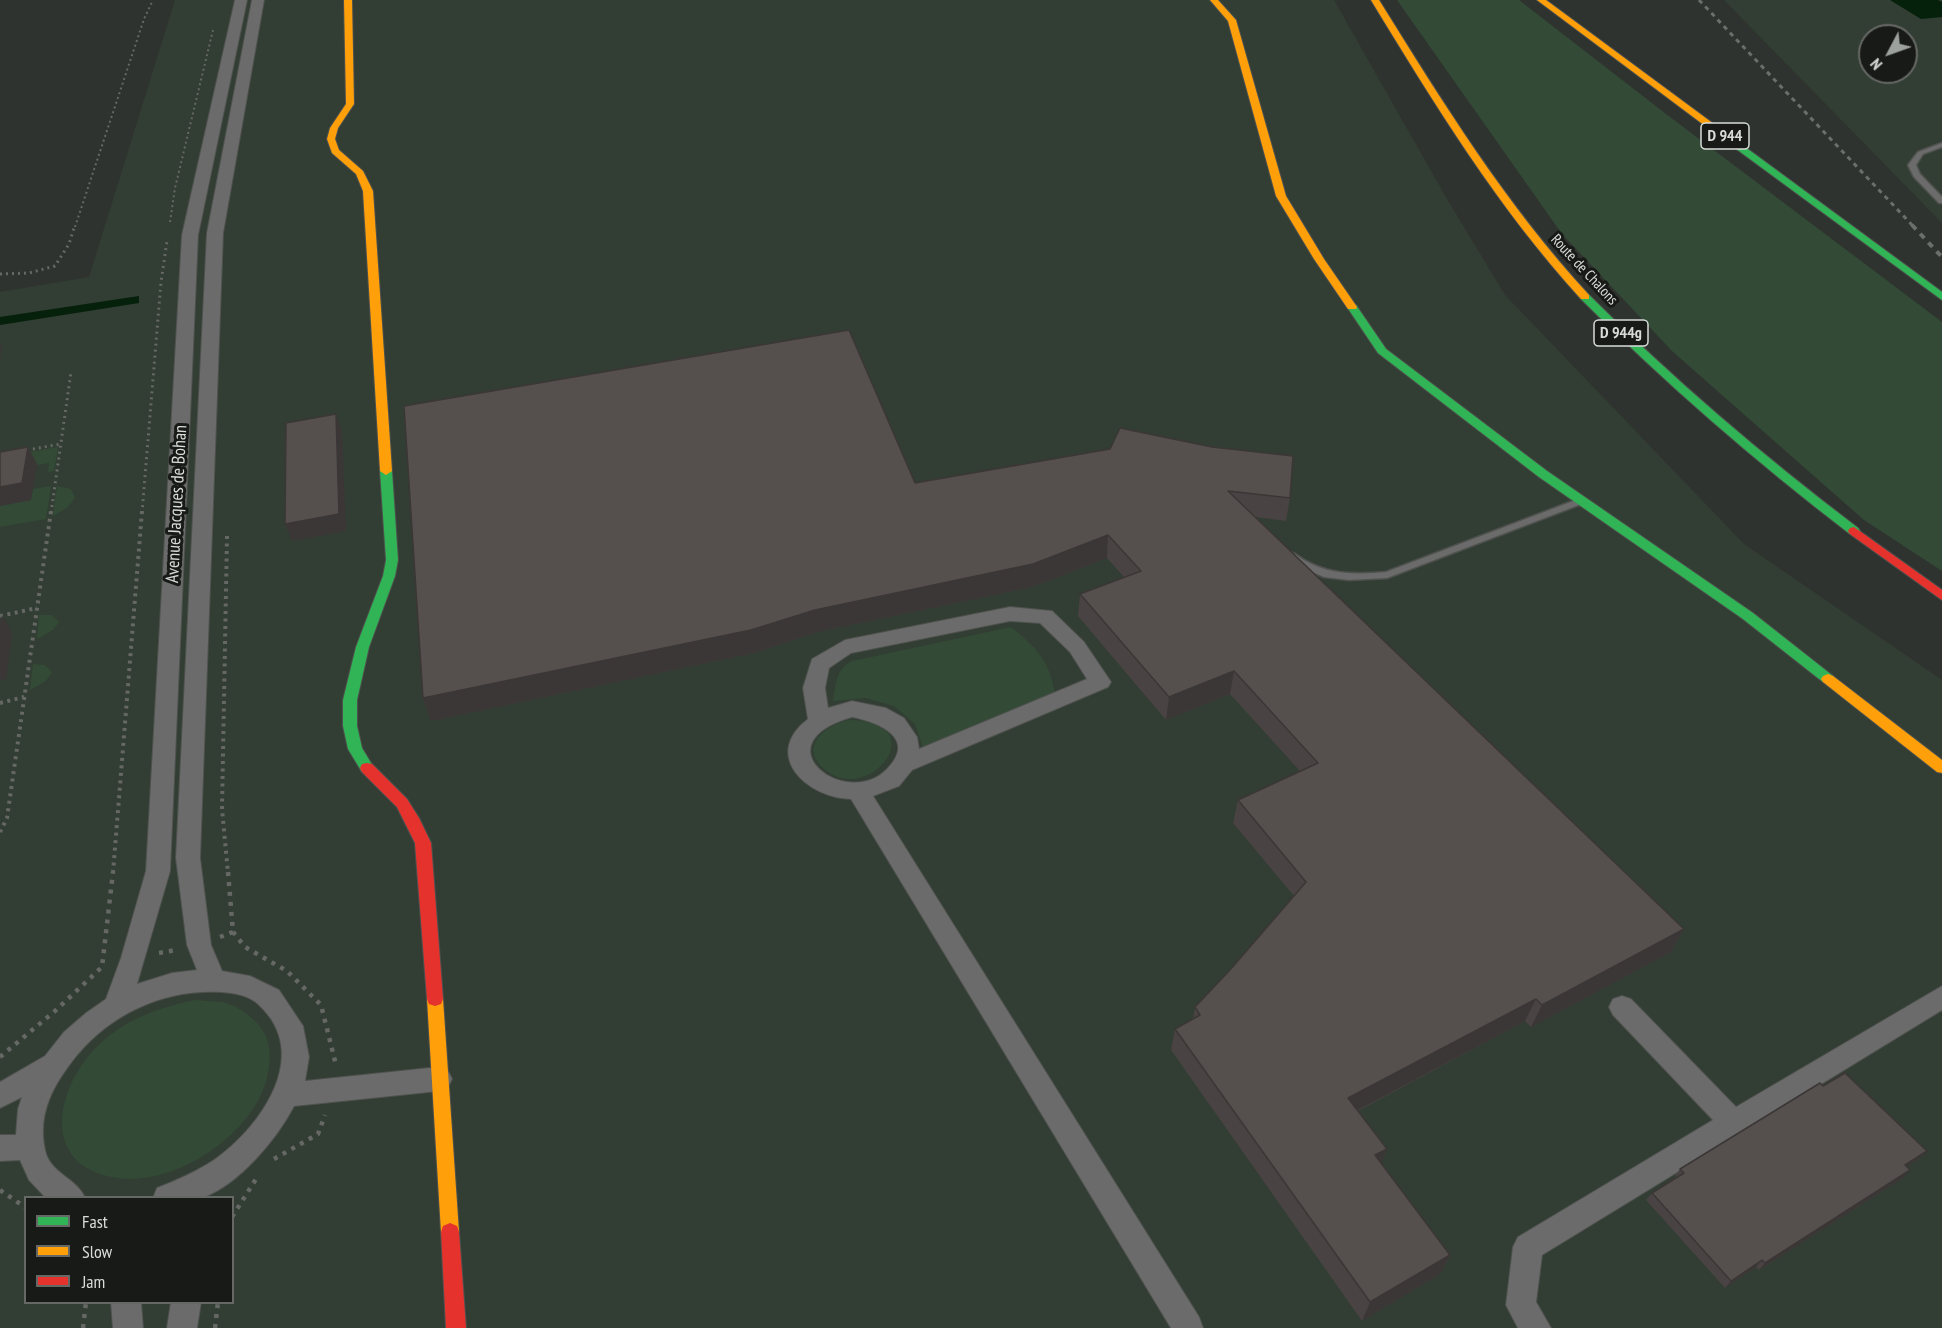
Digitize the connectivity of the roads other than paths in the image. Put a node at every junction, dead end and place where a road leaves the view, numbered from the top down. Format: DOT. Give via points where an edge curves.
graph roads {
  1 [pos="241,0"];
  2 [pos="258,0"];
  3 [pos="348,0"];
  4 [pos="1214,0"];
  5 [pos="1375,0"];
  6 [pos="1541,0"];
  7 [pos="1942,145"];
  8 [pos="1942,201"];
  9 [pos="1942,297"];
  10 [pos="1581,501"];
  11 [pos="1281,545"];
  12 [pos="1942,596"];
  13 [pos="819,720"];
  14 [pos="905,764"];
  15 [pos="1942,768"];
  16 [pos="858,791"];
  17 [pos="213,980"];
  18 [pos="1942,997"];
  19 [pos="116,1007"];
  20 [pos="1622,1008"];
  21 [pos="51,1066"];
  22 [pos="439,1079"];
  23 [pos="287,1095"];
  24 [pos="0,1096"];
  25 [pos="1734,1122"];
  26 [pos="29,1147"];
  27 [pos="0,1148"];
  28 [pos="208,1188"];
  29 [pos="69,1196"];
  30 [pos="172,1196"];
  31 [pos="126,1304"];
  32 [pos="186,1304"];
  33 [pos="128,1328"];
  34 [pos="182,1328"];
  35 [pos="456,1328"];
  36 [pos="1188,1328"];
  37 [pos="1536,1328"];
  1 -- 19 [label="street, Avenue Jacques de Bohan" via="190,236 158,871"];
  2 -- 17 [label="street, Avenue Jacques de Bohan" via="215,233 188,858 199,945"];
  3 -- 22 [label="street" via="350,104 331,139 338,154 360,172 368,191 392,560 352,688 347,724 359,760 405,808 419,829 425,852"];
  4 -- 10 [label="street" via="1232,20 1281,196 1382,351"];
  5 -- 12 [label="street, Route de Chalons / D 944g" via="1475,160 1562,274 1697,404 1780,475"];
  6 -- 9 [label="street, D 944"];
  7 -- 8 [label="lane" via="1920,153 1912,165"];
  10 -- 11 [label="lane" via="1387,575 1356,578 1324,574 1295,559"];
  10 -- 15 [label="street" via="1748,615"];
  13 -- 14 [label="street" via="852,709 886,715 907,736"];
  13 -- 14 [label="street" via="814,688 819,664 845,647 1010,614 1045,616 1077,647 1100,682"];
  13 -- 16 [label="street" via="804,735 801,762 809,775 822,784"];
  14 -- 16 [label="street" via="886,782"];
  16 -- 36 [label="street"];
  17 -- 19 [label="street" via="161,987"];
  17 -- 23 [label="street" via="242,984 267,996 285,1014 295,1037 296,1065"];
  18 -- 25 [label="street"];
  19 -- 21 [label="street" via="88,1026"];
  20 -- 25 [label="street"];
  21 -- 24 [label="street"];
  21 -- 26 [label="street" via="32,1107"];
  22 -- 23 [label="street"];
  22 -- 35 [label="street"];
  23 -- 28 [label="street" via="269,1126"];
  25 -- 37 [label="street" via="1528,1247 1521,1305"];
  26 -- 27 [label="street"];
  26 -- 29 [label="street" via="39,1171 56,1190"];
  28 -- 30 [label="street"];
  31 -- 33 [label="street"];
  32 -- 34 [label="street"];
}
